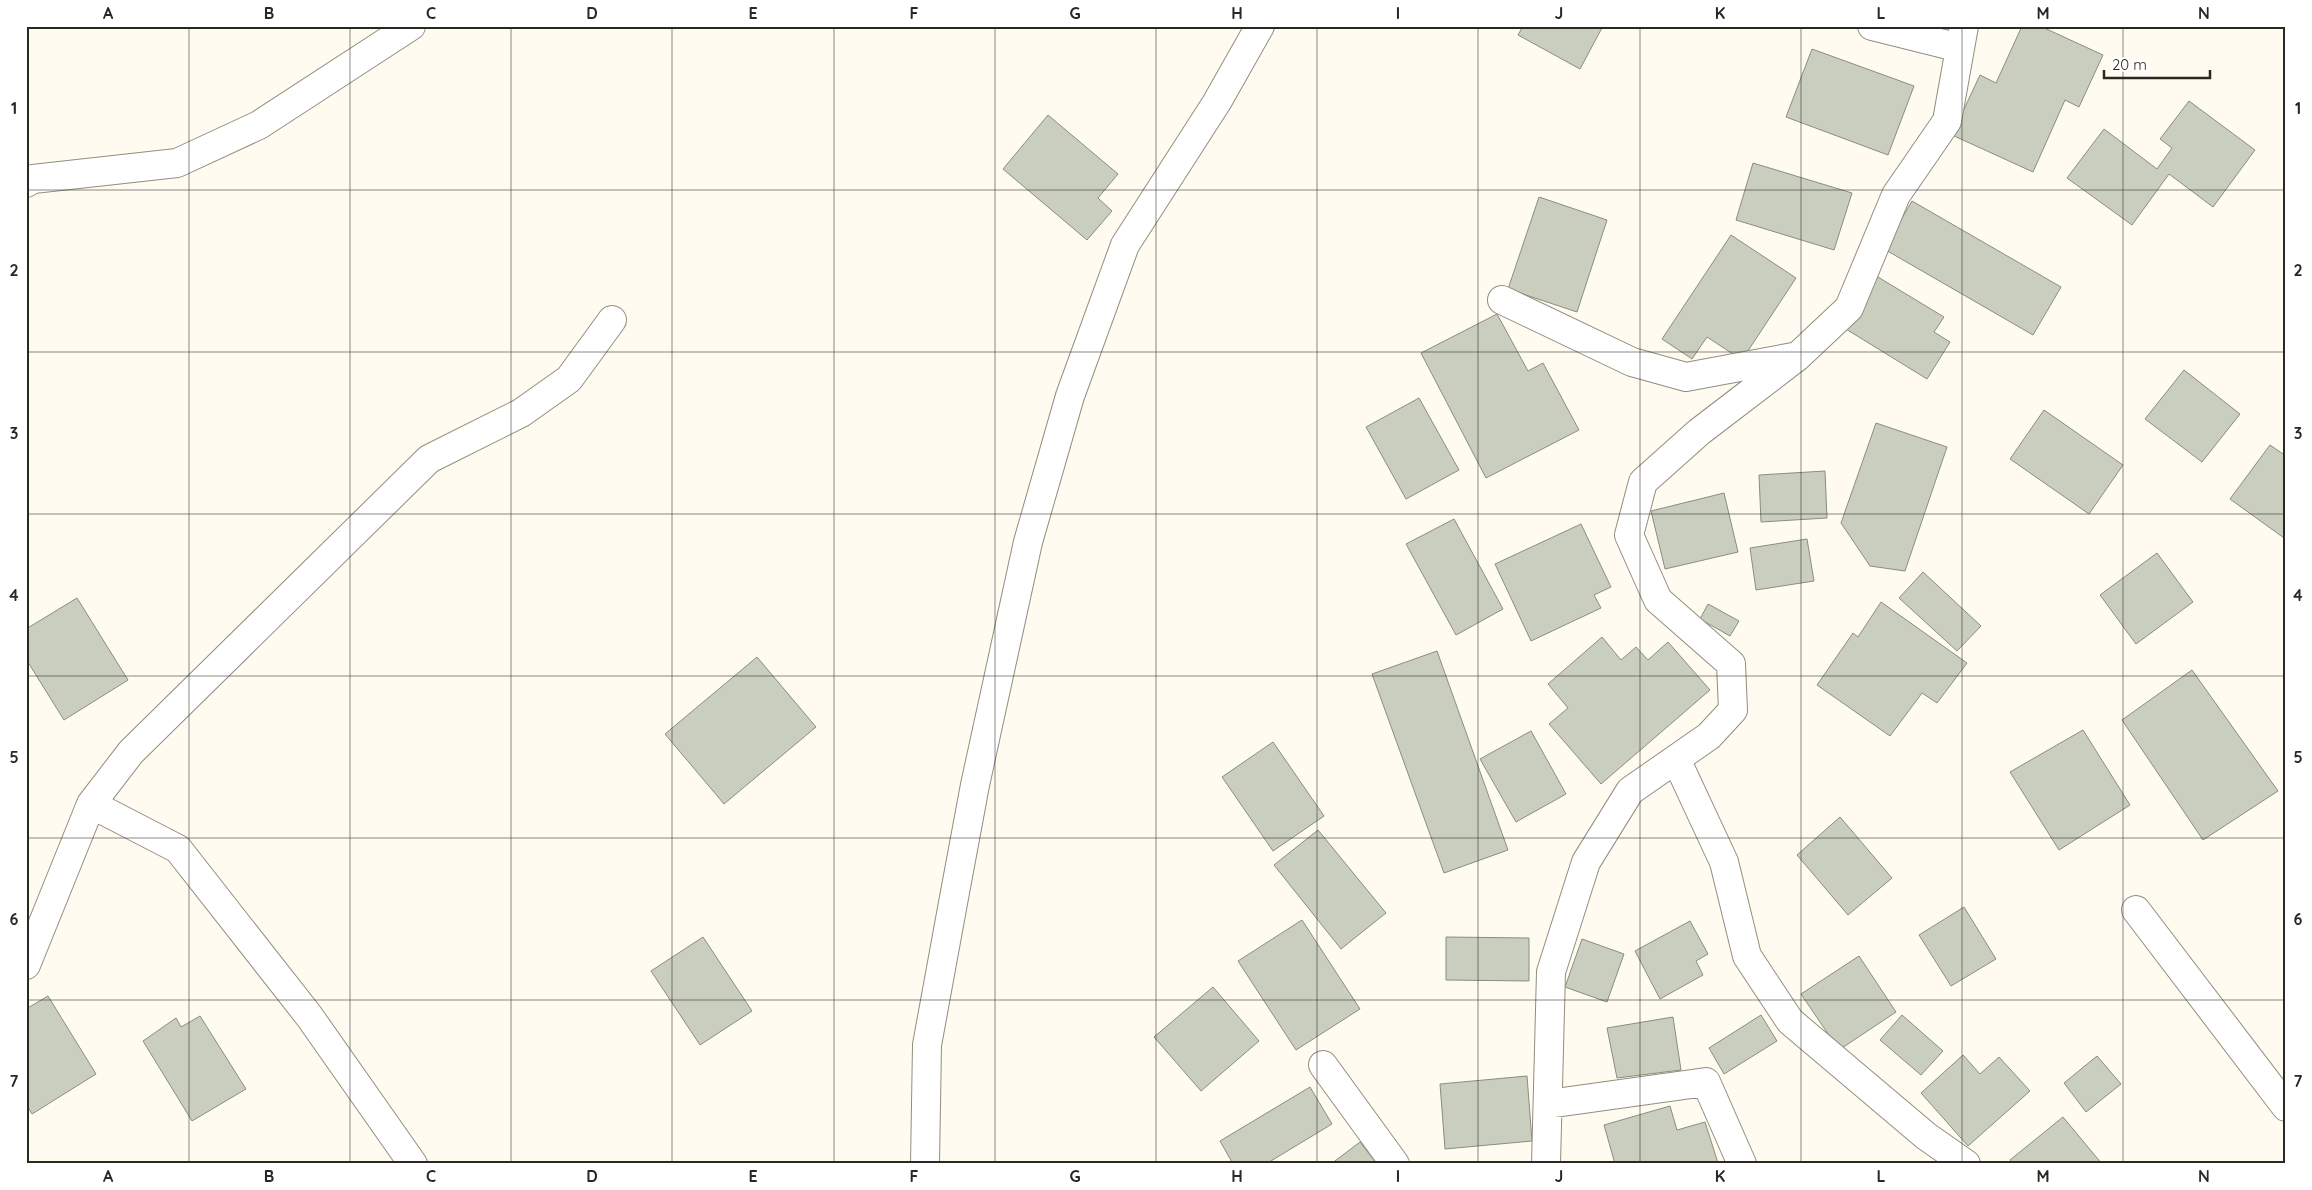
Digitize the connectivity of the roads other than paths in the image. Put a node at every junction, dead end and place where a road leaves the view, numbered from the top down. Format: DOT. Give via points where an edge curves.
graph roads {
  1 [pos="411,26"];
  2 [pos="1260,26"];
  3 [pos="1872,26"];
  4 [pos="1962,37"];
  5 [pos="26,183"];
  6 [pos="1502,300"];
  7 [pos="612,320"];
  8 [pos="1797,357"];
  9 [pos="1676,759"];
  10 [pos="91,804"];
  11 [pos="2136,910"];
  12 [pos="26,965"];
  13 [pos="1323,1065"];
  14 [pos="1548,1104"];
  15 [pos="2286,1107"];
  16 [pos="413,1164"];
  17 [pos="925,1164"];
  18 [pos="1395,1164"];
  19 [pos="1546,1164"];
  20 [pos="1742,1164"];
  21 [pos="1966,1164"];
  1 -- 5 [label="street" via="259,125 176,163 33,179"];
  2 -- 17 [label="street" via="1217,102 1125,245 1070,396 1028,542 953,903 927,1045"];
  3 -- 4 [label="street"];
  4 -- 8 [label="street" via="1947,120 1896,195 1849,308"];
  6 -- 8 [label="street" via="1632,362 1686,377"];
  7 -- 10 [label="street" via="569,379 521,413 428,459 131,752"];
  8 -- 9 [label="street" via="1699,432 1643,482 1629,535 1658,600 1731,664 1733,710 1709,736"];
  9 -- 14 [label="street" via="1630,791 1586,862 1551,972"];
  9 -- 21 [label="street" via="1724,862 1747,956 1790,1021 1926,1136"];
  10 -- 12 [label="street"];
  10 -- 16 [label="street" via="178,849 310,1016"];
  11 -- 15 [label="street"];
  13 -- 18 [label="street"];
  14 -- 19 [label="street"];
  14 -- 20 [label="street" via="1706,1082"];
}
